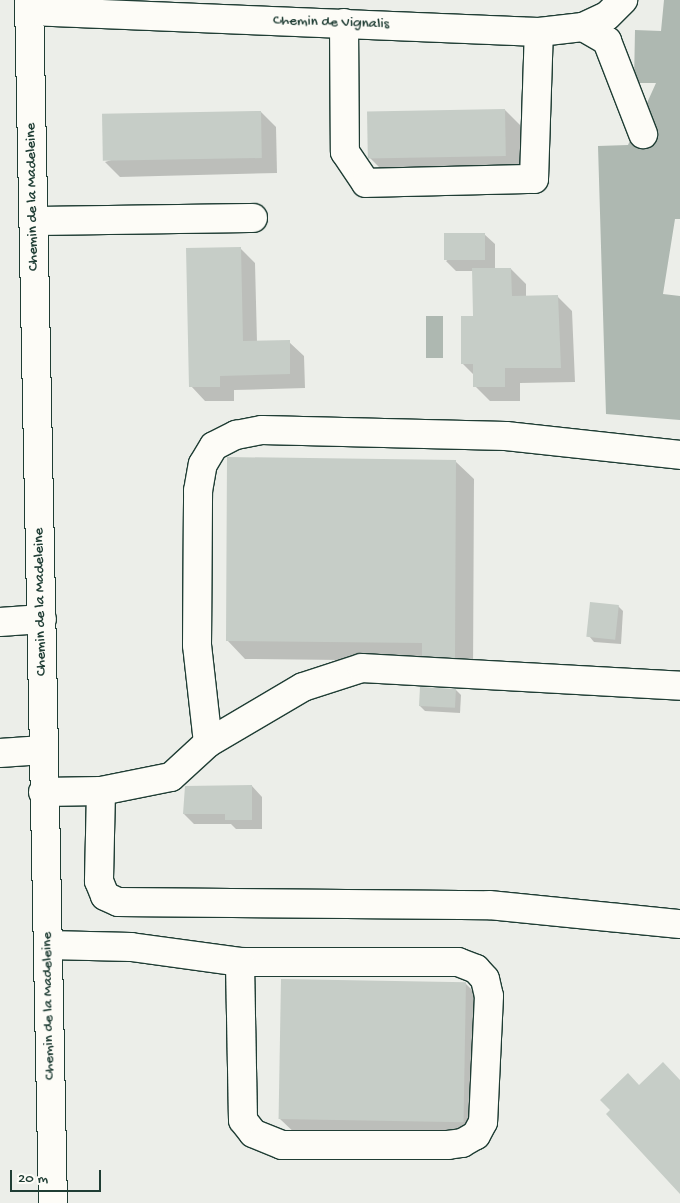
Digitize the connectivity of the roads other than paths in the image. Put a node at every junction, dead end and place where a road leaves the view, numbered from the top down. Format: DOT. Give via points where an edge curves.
graph roads {
  1 [pos="623,0"];
  2 [pos="29,6"];
  3 [pos="344,23"];
  4 [pos="583,27"];
  5 [pos="539,32"];
  6 [pos="644,134"];
  7 [pos="253,218"];
  8 [pos="34,221"];
  9 [pos="680,455"];
  10 [pos="42,619"];
  11 [pos="0,622"];
  12 [pos="680,686"];
  13 [pos="208,743"];
  14 [pos="43,750"];
  15 [pos="0,753"];
  16 [pos="101,791"];
  17 [pos="44,792"];
  18 [pos="680,924"];
  19 [pos="48,945"];
  20 [pos="240,962"];
  21 [pos="53,1203"];
  1 -- 4 [label="street, Chemin de Vignalis" via="606,16"];
  2 -- 3 [label="street, Chemin de Vignalis"];
  2 -- 8 [label="street, Chemin de la Madeleine"];
  3 -- 5 [label="street, Chemin de Vignalis"];
  3 -- 5 [label="street" via="345,152 366,183 534,180"];
  4 -- 5 [label="street, Chemin de Vignalis"];
  4 -- 6 [label="street" via="607,41"];
  7 -- 8 [label="street"];
  8 -- 10 [label="street, Chemin de la Madeleine"];
  9 -- 13 [label="street" via="506,436 262,430 236,434 214,446 204,464 198,491 197,645"];
  10 -- 11 [label="street"];
  10 -- 14 [label="street, Chemin de la Madeleine"];
  12 -- 13 [label="street" via="362,668 303,687"];
  13 -- 16 [label="street" via="171,777"];
  14 -- 15 [label="street"];
  14 -- 17 [label="street, Chemin de la Madeleine"];
  16 -- 17 [label="street"];
  16 -- 18 [label="street" via="99,881 105,896 118,902 489,905"];
  17 -- 19 [label="street, Chemin de la Madeleine"];
  19 -- 20 [label="street" via="131,946"];
  19 -- 21 [label="street, Chemin de la Madeleine"];
  20 -- 20 [label="street" via="458,962 476,969 485,979 490,996 483,1122 476,1135 462,1143 448,1145 282,1145 253,1133 243,1120"];
}
